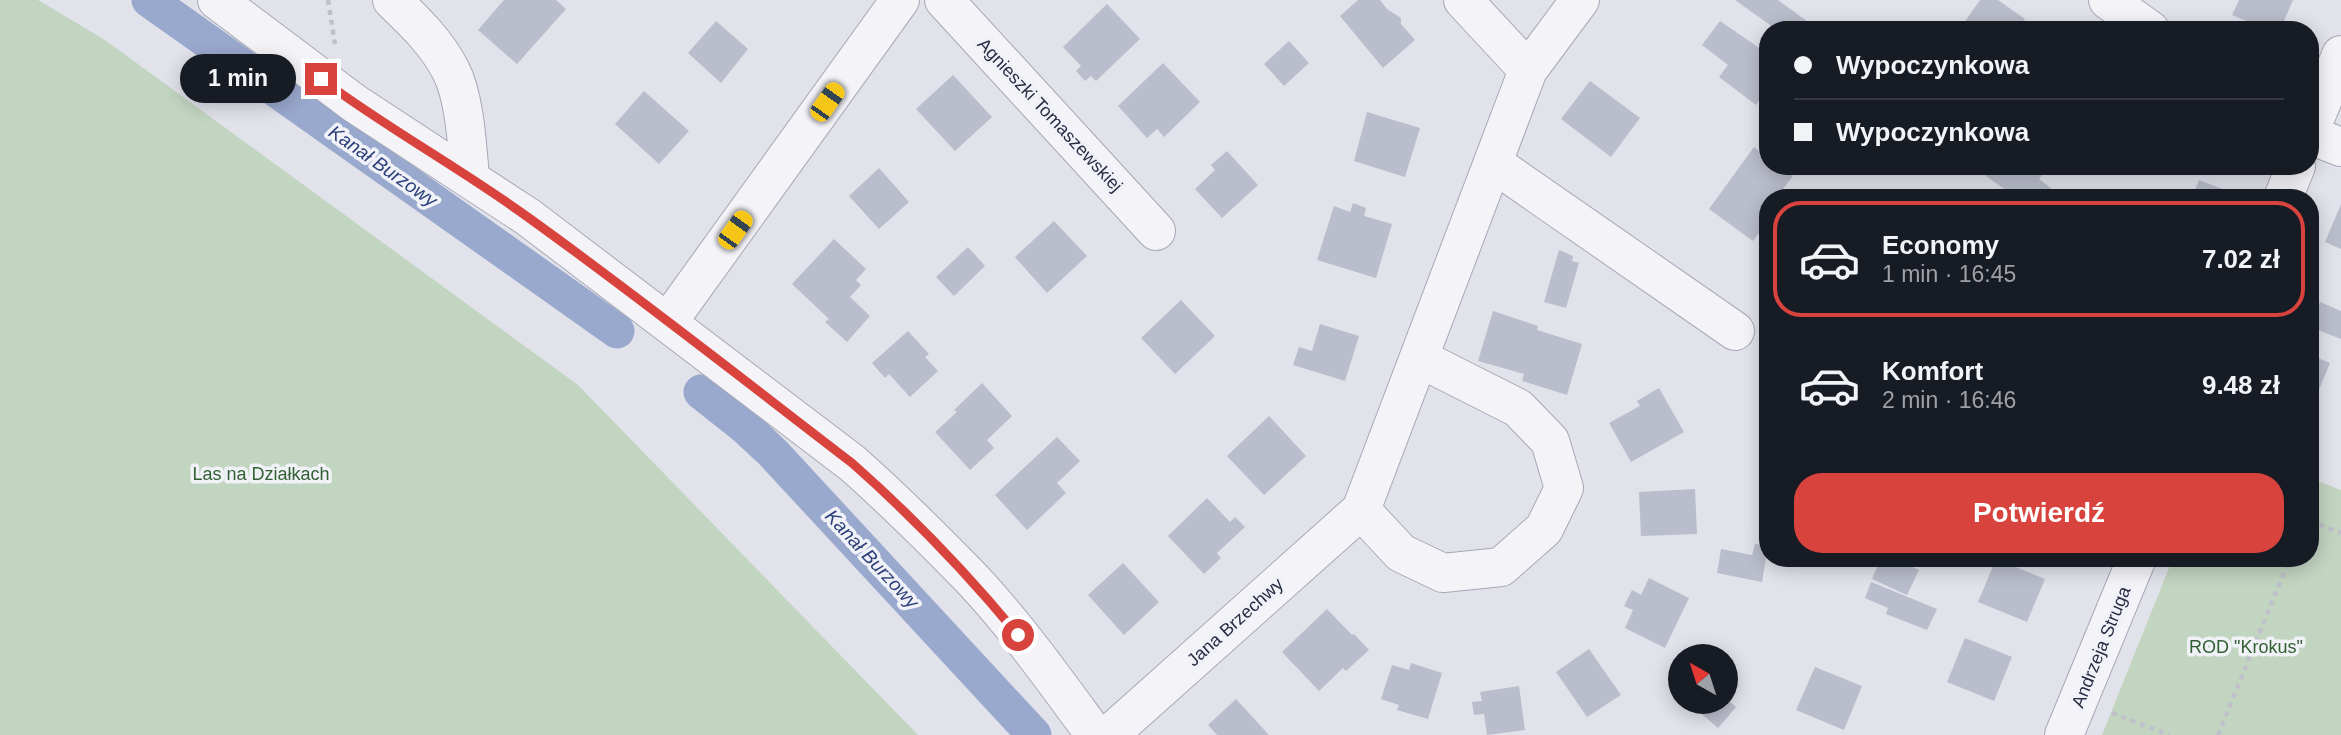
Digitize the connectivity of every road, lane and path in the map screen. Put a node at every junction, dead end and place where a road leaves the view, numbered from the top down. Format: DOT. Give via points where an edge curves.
graph roads {
  1 [pos="217,0"];
  2 [pos="392,0"];
  3 [pos="900,0"];
  4 [pos="944,0"];
  5 [pos="1463,0"];
  6 [pos="1580,0"];
  7 [pos="2108,0"];
  8 [pos="2137,21"];
  9 [pos="2341,55"];
  10 [pos="1528,70"];
  11 [pos="2319,110"];
  12 [pos="2319,137"];
  13 [pos="2341,147"];
  14 [pos="1493,163"];
  15 [pos="470,177"];
  16 [pos="1156,231"];
  17 [pos="668,322"];
  18 [pos="1735,331"];
  19 [pos="1419,358"];
  20 [pos="1362,510"];
  21 [pos="2319,524"];
  22 [pos="2341,533"];
  23 [pos="2133,567"];
  24 [pos="2286,567"];
  25 [pos="2111,712"];
  26 [pos="1095,735"];
  27 [pos="1109,735"];
  28 [pos="2064,735"];
  29 [pos="2169,735"];
  30 [pos="2218,735"];
  1 -- 15 [label="street" via="354,103"];
  2 -- 15 [label="street" via="420,27 452,71 464,118"];
  3 -- 17 [label="street"];
  4 -- 16 [label="street, Agnieszki Tomaszewskiej"];
  5 -- 10 [label="street"];
  6 -- 10 [label="street, Jana Brzechwy"];
  7 -- 8 [label="street"];
  9 -- 11 [label="street"];
  10 -- 14 [label="street, Jana Brzechwy"];
  12 -- 13 [label="street"];
  14 -- 18 [label="street"];
  14 -- 19 [label="street, Jana Brzechwy"];
  15 -- 17 [label="street"];
  17 -- 26 [label="street" via="889,496 973,581"];
  19 -- 20 [label="street, Jana Brzechwy"];
  19 -- 20 [label="street" via="1518,408 1550,441 1564,488 1544,529 1501,567 1443,573 1401,553"];
  20 -- 27 [label="street, Jana Brzechwy"];
  21 -- 22 [label="path"];
  23 -- 28 [label="street, Andrzeja Struga"];
  24 -- 30 [label="path"];
  25 -- 29 [label="path"];
}
